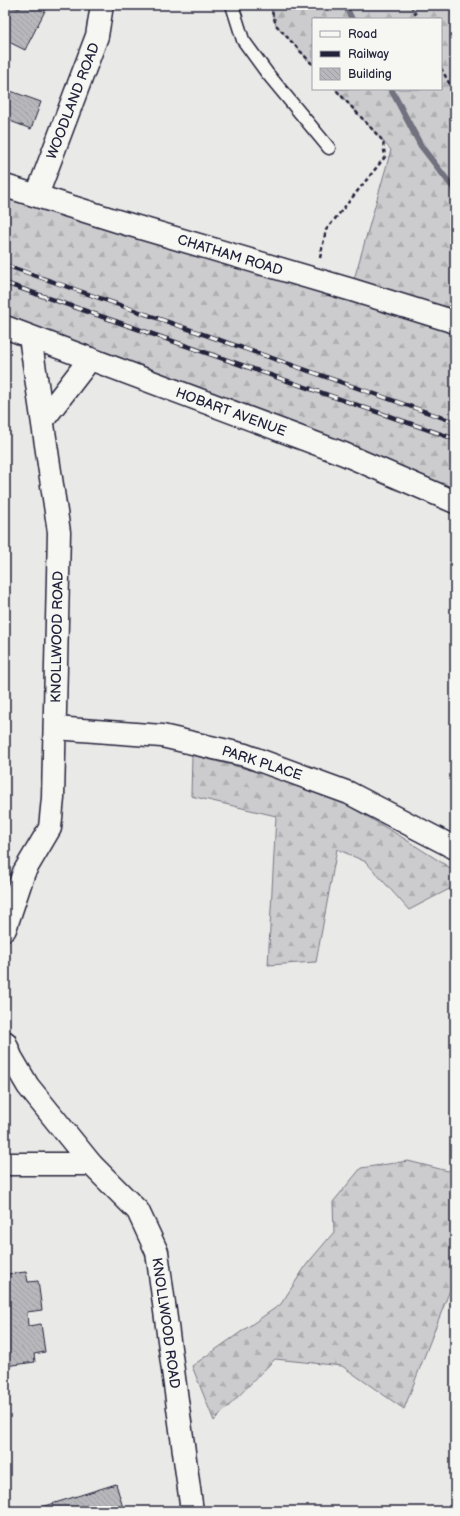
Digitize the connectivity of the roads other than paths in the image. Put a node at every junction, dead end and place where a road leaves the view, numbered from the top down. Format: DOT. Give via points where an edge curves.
graph roads {
  1 [pos="102,5"];
  2 [pos="232,5"];
  3 [pos="329,148"];
  4 [pos="5,186"];
  5 [pos="37,195"];
  6 [pos="455,322"];
  7 [pos="5,327"];
  8 [pos="30,337"];
  9 [pos="90,359"];
  10 [pos="43,420"];
  11 [pos="455,502"];
  12 [pos="55,728"];
  13 [pos="455,848"];
  14 [pos="5,929"];
  15 [pos="5,1042"];
  16 [pos="5,1164"];
  17 [pos="91,1164"];
  18 [pos="192,1511"];
  1 -- 5 [label="street, WOODLAND ROAD" via="97,36"];
  2 -- 3 [label="lane" via="243,40"];
  4 -- 5 [label="street, CHATHAM ROAD"];
  5 -- 6 [label="street, CHATHAM ROAD"];
  7 -- 8 [label="street, HOBART AVENUE"];
  8 -- 9 [label="street, HOBART AVENUE"];
  8 -- 10 [label="street, KNOLLWOOD ROAD"];
  9 -- 10 [label="street"];
  9 -- 11 [label="street, HOBART AVENUE" via="344,454"];
  10 -- 12 [label="street, KNOLLWOOD ROAD" via="59,532"];
  12 -- 13 [label="street, PARK PLACE" via="162,736 245,755 349,793"];
  12 -- 14 [label="street, KNOLLWOOD ROAD" via="50,828 24,872"];
  15 -- 17 [label="street, KNOLLWOOD ROAD" via="28,1086"];
  16 -- 17 [label="street"];
  17 -- 18 [label="street, KNOLLWOOD ROAD" via="138,1211 157,1252"];
}
